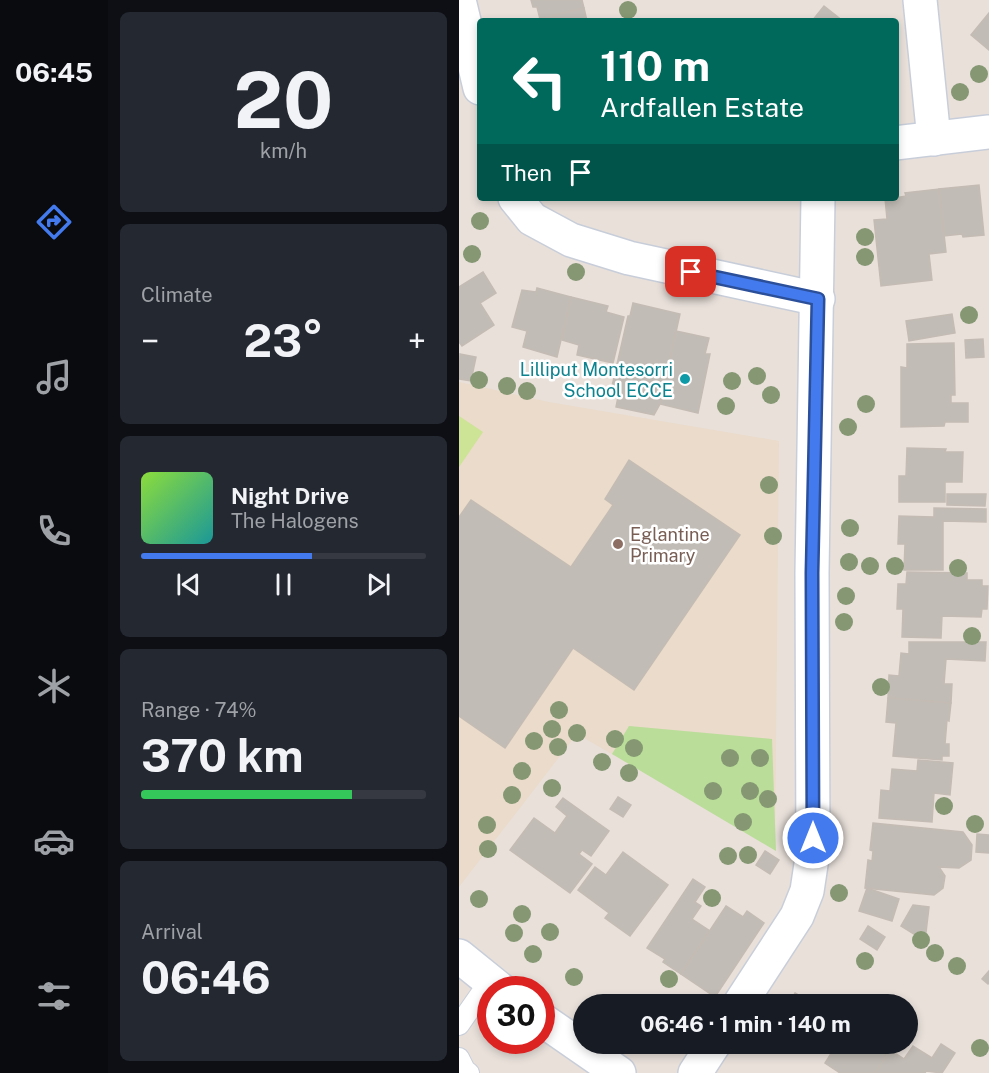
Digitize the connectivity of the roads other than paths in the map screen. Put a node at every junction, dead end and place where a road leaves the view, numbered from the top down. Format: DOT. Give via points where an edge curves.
graph roads {
  1 [pos="459,0"];
  2 [pos="920,0"];
  3 [pos="477,75"];
  4 [pos="989,132"];
  5 [pos="934,139"];
  6 [pos="899,143"];
  7 [pos="517,201"];
  8 [pos="818,201"];
  9 [pos="818,299"];
  10 [pos="459,956"];
  11 [pos="483,976"];
  12 [pos="746,994"];
  13 [pos="477,1006"];
  14 [pos="459,1025"];
  15 [pos="555,1029"];
  16 [pos="707,1054"];
  17 [pos="459,1058"];
  18 [pos="469,1073"];
  19 [pos="618,1073"];
  20 [pos="695,1073"];
  1 -- 3 [label="street"];
  2 -- 5 [label="street"];
  4 -- 5 [label="street"];
  5 -- 6 [label="street"];
  7 -- 9 [label="street" via="532,219 571,240 629,258"];
  8 -- 9 [label="street"];
  9 -- 12 [label="street" via="812,573 813,851 807,891 797,916"];
  10 -- 11 [label="street"];
  13 -- 14 [label="lane"];
  15 -- 19 [label="street"];
  16 -- 20 [label="street"];
  17 -- 18 [label="lane"];
}
